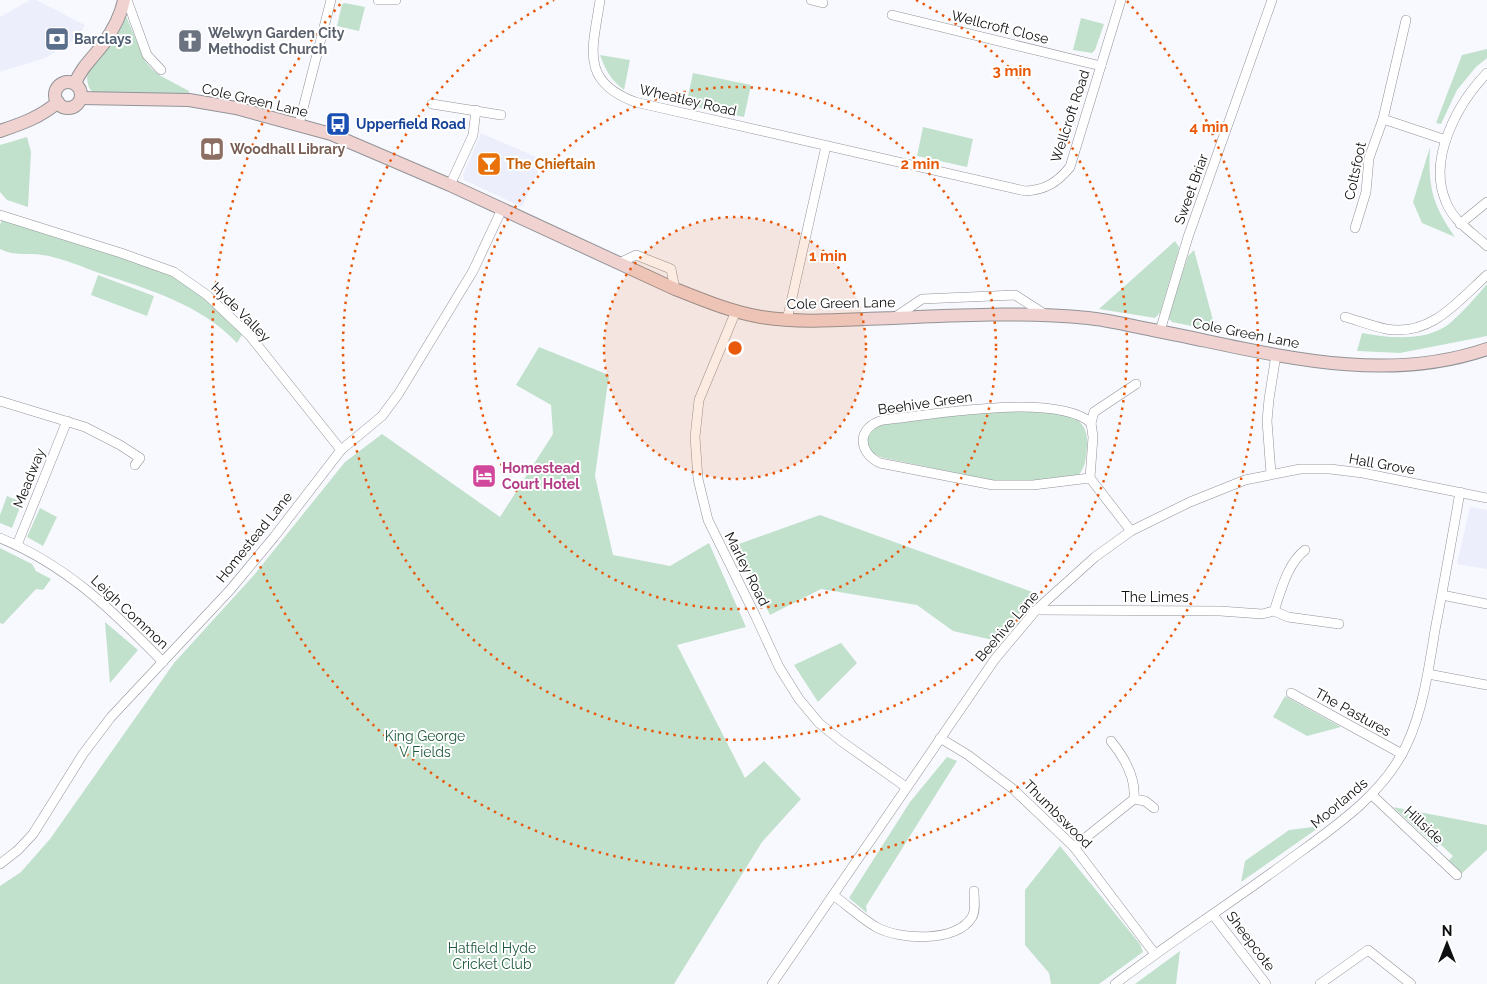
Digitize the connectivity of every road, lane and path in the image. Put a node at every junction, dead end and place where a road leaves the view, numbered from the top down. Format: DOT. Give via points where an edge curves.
graph roads {
  1 [pos="126,0"];
  2 [pos="332,0"];
  3 [pos="378,0"];
  4 [pos="396,0"];
  5 [pos="600,0"];
  6 [pos="811,0"];
  7 [pos="1121,0"];
  8 [pos="1272,0"];
  9 [pos="823,3"];
  10 [pos="892,15"];
  11 [pos="1406,20"];
  12 [pos="1101,66"];
  13 [pos="162,70"];
  14 [pos="1487,73"];
  15 [pos="75,84"];
  16 [pos="80,98"];
  17 [pos="58,102"];
  18 [pos="432,104"];
  19 [pos="476,110"];
  20 [pos="501,115"];
  21 [pos="1383,119"];
  22 [pos="299,124"];
  23 [pos="0,131"];
  24 [pos="1446,140"];
  25 [pos="826,146"];
  26 [pos="450,185"];
  27 [pos="1487,202"];
  28 [pos="502,209"];
  29 [pos="0,214"];
  30 [pos="1460,224"];
  31 [pos="1355,228"];
  32 [pos="1487,246"];
  33 [pos="1487,275"];
  34 [pos="736,311"];
  35 [pos="1046,315"];
  36 [pos="1345,317"];
  37 [pos="894,318"];
  38 [pos="787,320"];
  39 [pos="1160,331"];
  40 [pos="1487,349"];
  41 [pos="1276,355"];
  42 [pos="1136,384"];
  43 [pos="0,401"];
  44 [pos="67,421"];
  45 [pos="1091,423"];
  46 [pos="341,450"];
  47 [pos="135,465"];
  48 [pos="1271,474"];
  49 [pos="1090,478"];
  50 [pos="1460,492"];
  51 [pos="1487,498"];
  52 [pos="1131,531"];
  53 [pos="0,538"];
  54 [pos="16,545"];
  55 [pos="1305,550"];
  56 [pos="1442,595"];
  57 [pos="1487,604"];
  58 [pos="1036,610"];
  59 [pos="1274,611"];
  60 [pos="1339,624"];
  61 [pos="163,662"];
  62 [pos="1428,674"];
  63 [pos="1487,685"];
  64 [pos="1291,693"];
  65 [pos="940,738"];
  66 [pos="1111,741"];
  67 [pos="1402,754"];
  68 [pos="906,787"];
  69 [pos="1372,795"];
  70 [pos="1134,798"];
  71 [pos="1154,808"];
  72 [pos="1074,847"];
  73 [pos="0,864"];
  74 [pos="1457,875"];
  75 [pos="974,891"];
  76 [pos="832,895"];
  77 [pos="1213,915"];
  78 [pos="1155,954"];
  79 [pos="772,984"];
  80 [pos="1115,984"];
  81 [pos="1266,984"];
  82 [pos="1320,984"];
  83 [pos="1412,984"];
  1 -- 13 [label="street" via="147,55"];
  1 -- 15 [label="street" via="105,42"];
  2 -- 22 [label="street"];
  3 -- 4 [label="street"];
  5 -- 25 [label="street, Wheatley Road" via="592,59 604,84 618,96"];
  6 -- 9 [label="street"];
  7 -- 12 [label="street, Wellcroft Road"];
  8 -- 39 [label="street, Sweet Briar" via="1188,237"];
  10 -- 12 [label="street, Wellcroft Close"];
  11 -- 21 [label="street, Coltsfoot"];
  12 -- 25 [label="street, Wellcroft Road" via="1070,167 1062,177 1040,190 1025,191"];
  14 -- 24 [label="street" via="1472,88 1458,110"];
  15 -- 16 [label="street" via="80,90"];
  15 -- 17 [label="street" via="64,83 58,88"];
  16 -- 17 [label="street" via="70,108"];
  16 -- 22 [label="street, Cole Green Lane" via="189,100"];
  17 -- 23 [label="street" via="47,112"];
  18 -- 19 [label="street"];
  19 -- 20 [label="street"];
  19 -- 26 [label="street" via="473,135"];
  21 -- 24 [label="street"];
  21 -- 31 [label="street, Coltsfoot" via="1369,158 1366,192"];
  22 -- 26 [label="street, Cole Green Lane" via="331,134"];
  24 -- 30 [label="street" via="1440,181 1446,202"];
  25 -- 38 [label="street"];
  26 -- 28 [label="street, Cole Green Lane"];
  27 -- 30 [label="street"];
  28 -- 34 [label="street, Cole Green Lane" via="674,289"];
  28 -- 46 [label="street, Homestead Lane" via="472,271 399,393 382,416"];
  29 -- 46 [label="street, Hyde Valley" via="174,272 207,295 250,336"];
  30 -- 32 [label="street"];
  33 -- 36 [label="street" via="1439,319 1415,329 1388,329"];
  34 -- 38 [label="street, Cole Green Lane"];
  34 -- 68 [label="street, Marley Road" via="699,400 695,437 698,479 708,520 779,667 799,699 818,723"];
  35 -- 37 [label="street, Cole Green Lane"];
  35 -- 37 [label="street" via="1015,295 922,299"];
  35 -- 39 [label="street, Cole Green Lane" via="1090,318"];
  37 -- 38 [label="street, Cole Green Lane"];
  39 -- 41 [label="street, Cole Green Lane"];
  40 -- 41 [label="street, Cole Green Lane" via="1434,363 1392,366 1335,364"];
  41 -- 48 [label="street" via="1267,422"];
  42 -- 45 [label="street" via="1094,412"];
  43 -- 44 [label="street"];
  44 -- 47 [label="street" via="120,445 140,458"];
  44 -- 54 [label="street, Meadway"];
  45 -- 49 [label="street"];
  45 -- 49 [label="street, Beehive Green" via="1077,414 1055,408 996,407 883,420 875,422 864,436 866,453 880,463 993,485 1033,485"];
  46 -- 61 [label="street, Homestead Lane" via="274,537"];
  48 -- 50 [label="street, Hall Grove" via="1300,469 1355,472"];
  48 -- 52 [label="street, Beehive Lane" via="1245,480 1190,502"];
  49 -- 52 [label="street"];
  50 -- 51 [label="street, Hall Grove"];
  50 -- 56 [label="street, Moorlands"];
  52 -- 58 [label="street, Beehive Lane" via="1095,557"];
  53 -- 54 [label="street, Leigh Common"];
  54 -- 61 [label="street, Leigh Common" via="96,596"];
  55 -- 59 [label="street" via="1287,574"];
  56 -- 57 [label="street"];
  56 -- 62 [label="street, Moorlands"];
  58 -- 59 [label="street, The Limes" via="1262,614"];
  58 -- 65 [label="street, Beehive Lane" via="995,659"];
  59 -- 60 [label="street, The Limes" via="1288,617"];
  61 -- 73 [label="street, Homestead Lane" via="111,717 83,754 33,834"];
  62 -- 63 [label="street"];
  62 -- 67 [label="street, Moorlands"];
  64 -- 67 [label="street, The Pastures"];
  65 -- 68 [label="street, Beehive Lane"];
  65 -- 72 [label="street, Thumbswood" via="1013,788"];
  66 -- 70 [label="street" via="1133,780"];
  67 -- 69 [label="street, Moorlands"];
  68 -- 76 [label="street, Beehive Lane"];
  69 -- 74 [label="street, Hillside"];
  69 -- 77 [label="street, Moorlands" via="1316,841"];
  70 -- 71 [label="street"];
  70 -- 72 [label="street"];
  72 -- 78 [label="street, Thumbswood"];
  75 -- 76 [label="street" via="973,916 966,924 944,934 918,938 896,935 876,927"];
  76 -- 79 [label="street, Beehive Lane"];
  77 -- 78 [label="street, Moorlands"];
  77 -- 81 [label="street, Sheepcote"];
  78 -- 80 [label="street, Moorlands"];
  82 -- 83 [label="street" via="1368,950"];
}
